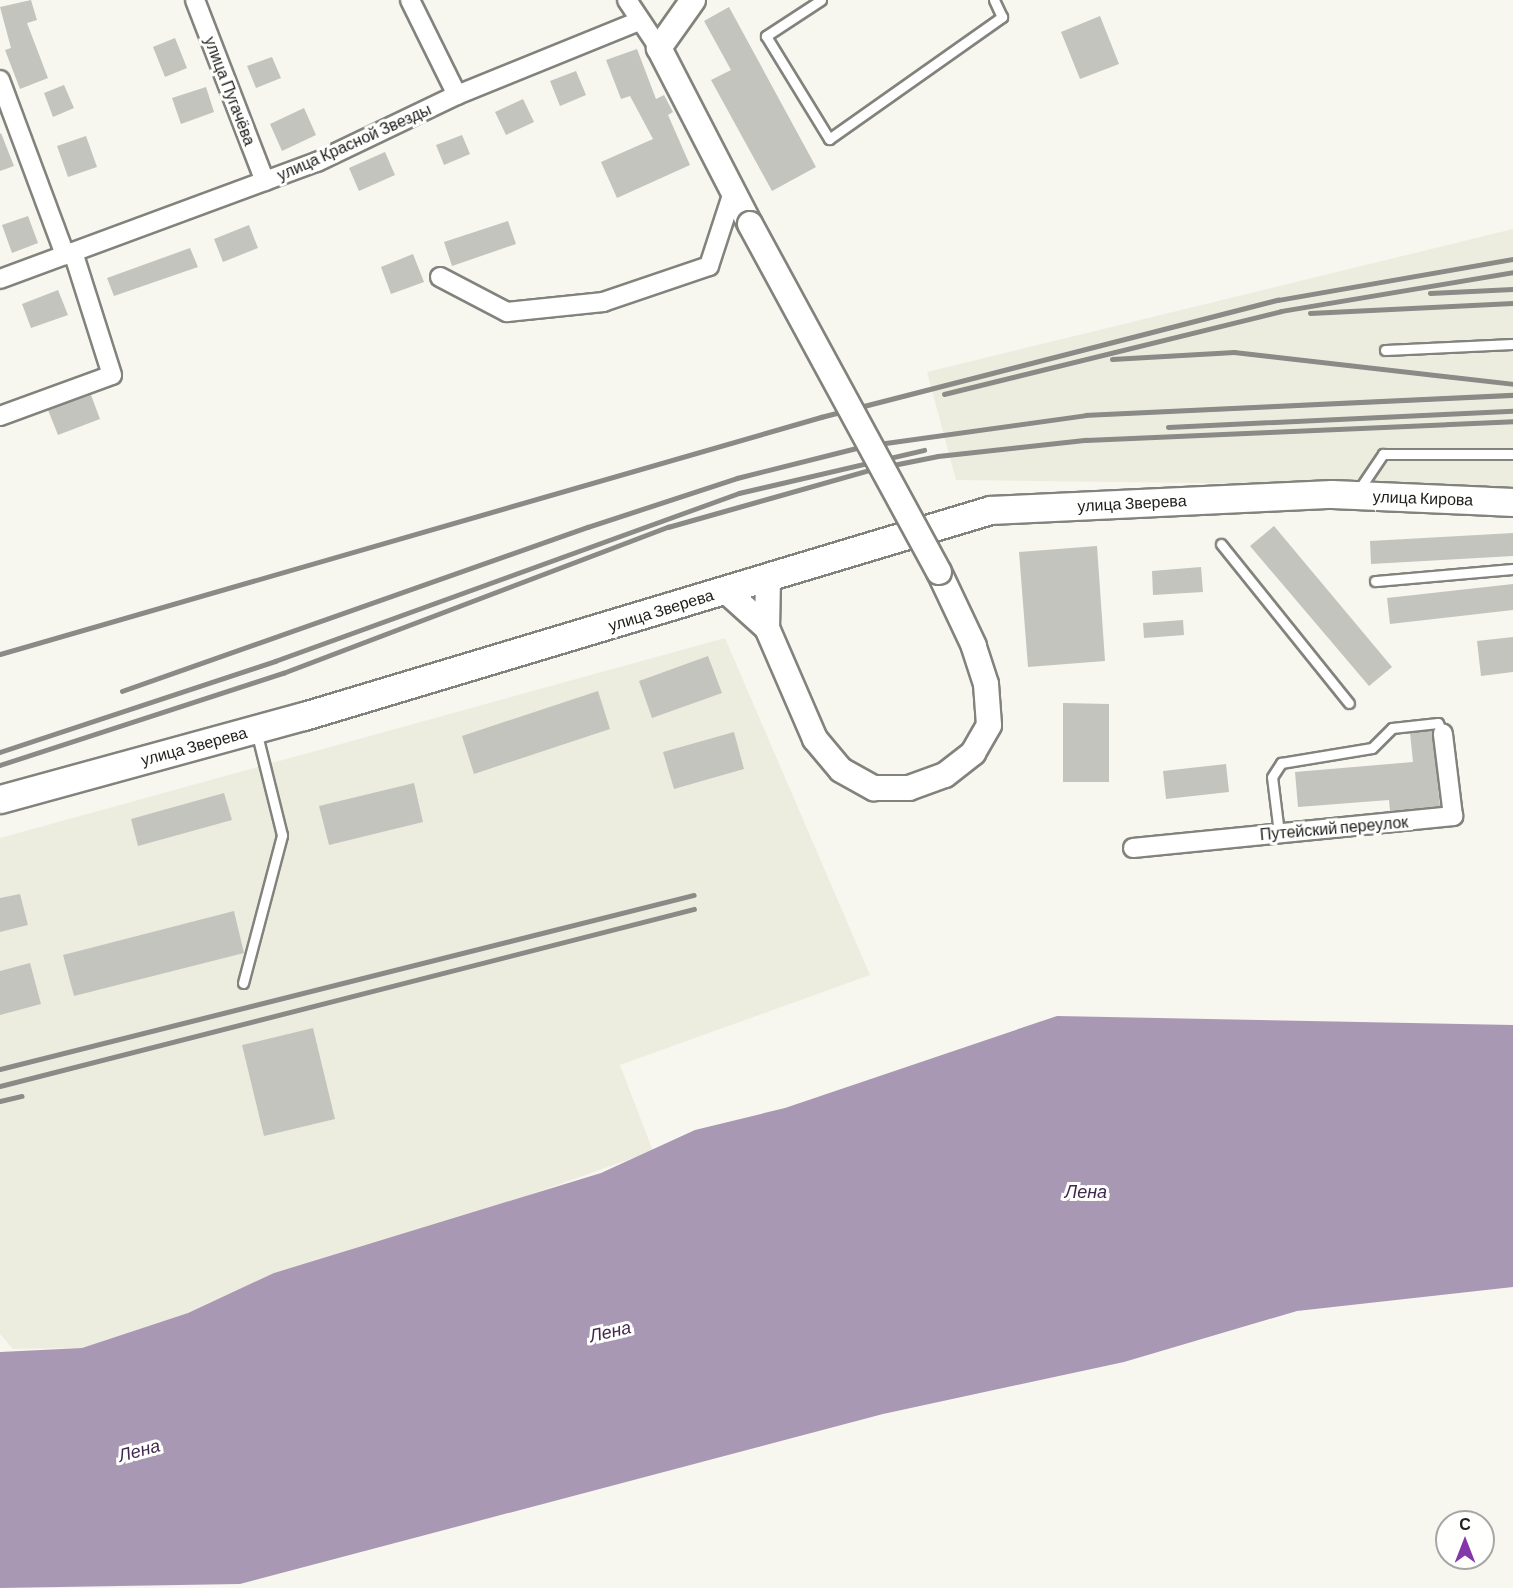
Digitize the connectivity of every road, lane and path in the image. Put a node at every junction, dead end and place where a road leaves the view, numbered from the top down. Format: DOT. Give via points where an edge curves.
graph roads {
  1 [pos="195,0"];
  2 [pos="410,0"];
  3 [pos="627,0"];
  4 [pos="693,0"];
  5 [pos="821,0"];
  6 [pos="994,0"];
  7 [pos="637,22"];
  8 [pos="659,48"];
  9 [pos="0,80"];
  10 [pos="456,95"];
  11 [pos="265,181"];
  12 [pos="733,192"];
  13 [pos="69,253"];
  14 [pos="440,277"];
  15 [pos="0,279"];
  16 [pos="1513,344"];
  17 [pos="1385,350"];
  18 [pos="0,416"];
  19 [pos="1513,454"];
  20 [pos="1344,495"];
  21 [pos="1513,502"];
  22 [pos="1221,544"];
  23 [pos="1513,569"];
  24 [pos="768,578"];
  25 [pos="1375,581"];
  26 [pos="726,591"];
  27 [pos="767,628"];
  28 [pos="1349,703"];
  29 [pos="256,729"];
  30 [pos="1443,734"];
  31 [pos="0,799"];
  32 [pos="1279,833"];
  33 [pos="1133,848"];
  34 [pos="243,983"];
  1 -- 11 [label="street, улица Пугачёва"];
  2 -- 10 [label="street"];
  3 -- 7 [label="street"];
  4 -- 8 [label="street"];
  5 -- 6 [label="lane" via="766,36 829,139 1002,17"];
  7 -- 8 [label="street"];
  7 -- 10 [label="street, улица Красной Звезды"];
  8 -- 12 [label="street"];
  9 -- 13 [label="street"];
  10 -- 11 [label="street, улица Красной Звезды"];
  11 -- 13 [label="street, улица Красной Звезды"];
  12 -- 14 [label="street" via="710,266 603,302 507,312"];
  12 -- 27 [label="street, bridge" via="939,572 974,646 986,684 989,725 973,753 945,775 909,788 874,788 841,770 815,739"];
  13 -- 15 [label="street, улица Красной Звезды"];
  13 -- 18 [label="street" via="112,375"];
  16 -- 17 [label="lane"];
  19 -- 20 [label="lane" via="1383,454"];
  20 -- 21 [label="main road, улица Кирова"];
  20 -- 24 [label="main road, улица Зверева" via="990,510"];
  22 -- 28 [label="lane"];
  23 -- 25 [label="lane"];
  24 -- 26 [label="main road, улица Зверева"];
  24 -- 27 [label="street"];
  26 -- 27 [label="street"];
  26 -- 29 [label="main road, улица Зверева"];
  29 -- 31 [label="main road, улица Зверева"];
  29 -- 34 [label="lane" via="282,835"];
  30 -- 32 [label="lane" via="1438,723 1392,728 1372,748 1281,763 1272,777"];
  30 -- 32 [label="street, Путейский переулок" via="1453,816"];
  32 -- 33 [label="street, Путейский переулок"];
}
